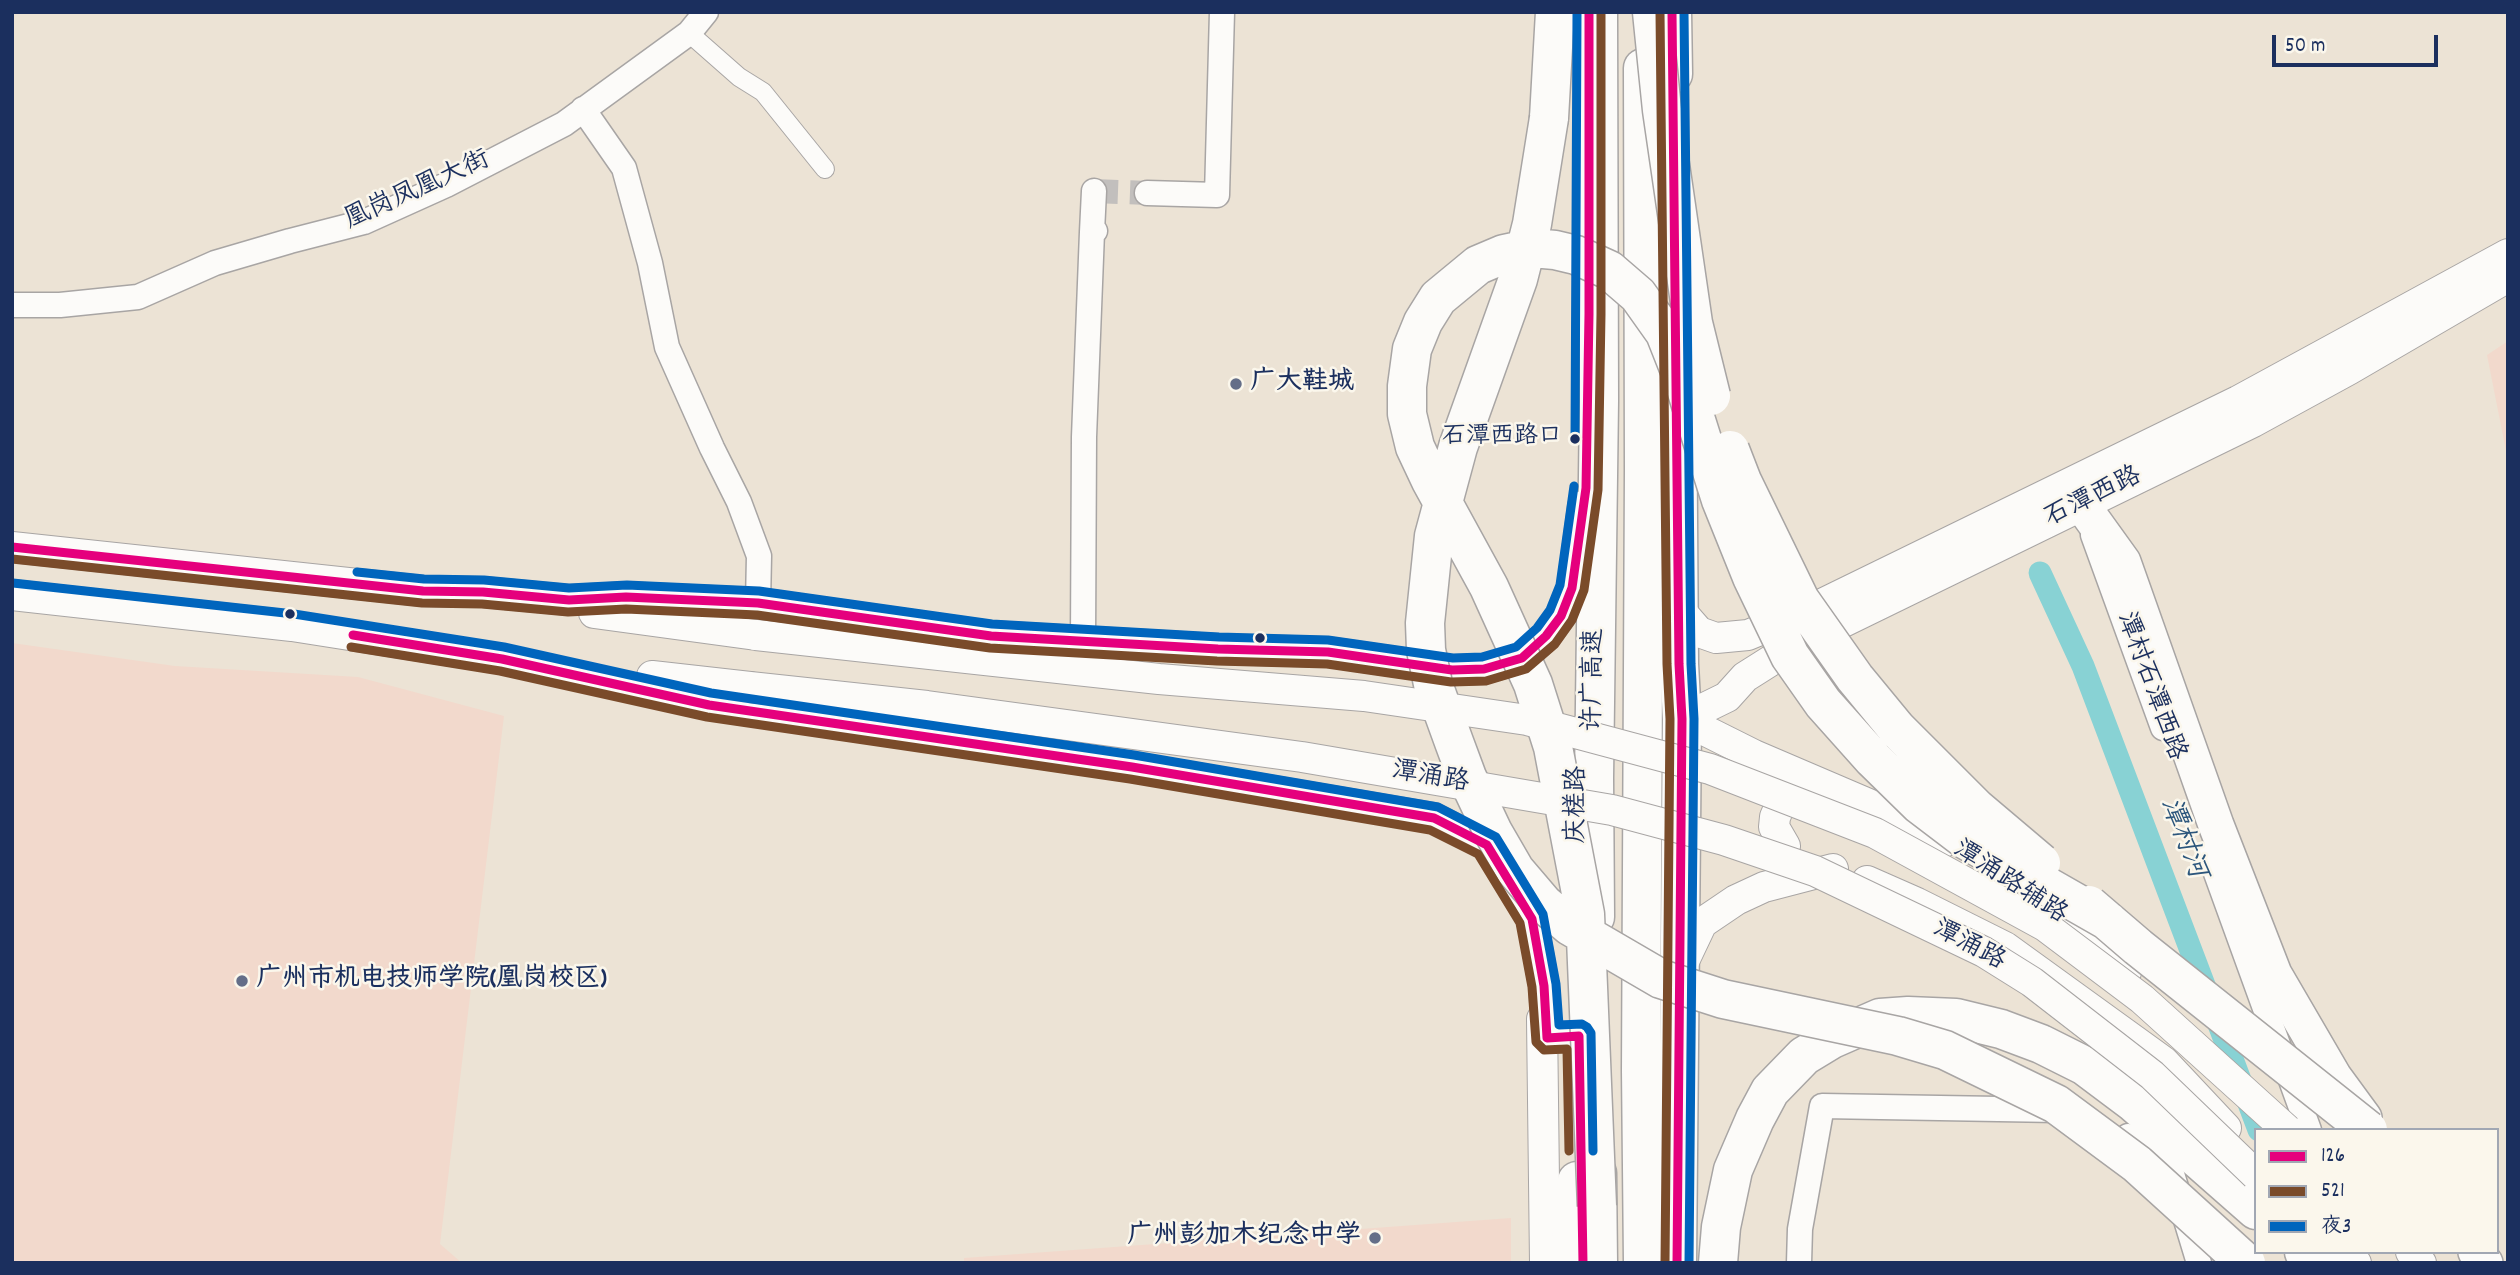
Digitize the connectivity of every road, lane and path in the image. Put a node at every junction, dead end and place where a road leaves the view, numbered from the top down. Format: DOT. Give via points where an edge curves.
graph roads {
  1 [pos="706,12"];
  2 [pos="1222,12"];
  3 [pos="1555,12"];
  4 [pos="1588,12"];
  5 [pos="1598,12"];
  6 [pos="1642,12"];
  7 [pos="1653,12"];
  8 [pos="1672,12"];
  9 [pos="689,33"];
  10 [pos="583,109"];
  11 [pos="825,169"];
  12 [pos="1094,191"];
  13 [pos="1147,193"];
  14 [pos="2508,254"];
  15 [pos="2508,277"];
  16 [pos="12,305"];
  17 [pos="1586,488"];
  18 [pos="2077,494"];
  19 [pos="12,547"];
  20 [pos="423,591"];
  21 [pos="12,595"];
  22 [pos="758,603"];
  23 [pos="1679,610"];
  24 [pos="1083,640"];
  25 [pos="502,659"];
  26 [pos="1682,719"];
  27 [pos="1835,789"];
  28 [pos="1681,820"];
  29 [pos="1579,828"];
  30 [pos="1785,846"];
  31 [pos="1836,868"];
  32 [pos="2108,921"];
  33 [pos="1679,970"];
  34 [pos="1542,975"];
  35 [pos="1579,1036"];
  36 [pos="2278,1128"];
  37 [pos="2285,1128"];
  38 [pos="2308,1128"];
  39 [pos="2367,1128"];
  40 [pos="2369,1128"];
  41 [pos="1581,1151"];
  42 [pos="2254,1157"];
  43 [pos="2254,1173"];
  44 [pos="1597,1206"];
  45 [pos="2254,1208"];
  46 [pos="1545,1263"];
  47 [pos="1569,1263"];
  48 [pos="1583,1263"];
  49 [pos="1598,1263"];
  50 [pos="1643,1263"];
  51 [pos="1677,1263"];
  52 [pos="1718,1263"];
  53 [pos="1799,1263"];
  54 [pos="2199,1263"];
  55 [pos="2246,1263"];
  1 -- 9 [label="street, 凰岗凤凰大街"];
  2 -- 13 [label="street" via="1217,195"];
  3 -- 55 [label="main road, bridge" via="1549,118 1532,224 1518,279 1455,459 1428,577 1426,650 1433,684 1493,832 1515,870 1544,904 1570,926 1661,979 1723,999 1898,1035 1945,1050 2007,1079 2056,1104 2137,1164"];
  4 -- 17 [label="main road, 庆槎路"];
  5 -- 44 [label="main road, 许广高速, bridge"];
  6 -- 50 [label="main road, 许广高速, bridge"];
  7 -- 32 [label="main road, bridge" via="1662,110 1693,323 1711,398 1742,481 1800,600 1897,729 1976,808"];
  8 -- 23 [label="main road"];
  9 -- 10 [label="street, 凰岗凤凰大街"];
  9 -- 11 [label="street" via="763,92"];
  10 -- 16 [label="street, 凰岗凤凰大街" via="564,124 446,185 364,222 215,263 138,297"];
  10 -- 22 [label="street" via="624,168 667,347 759,556"];
  12 -- 24 [label="street" via="1084,437"];
  14 -- 18 [label="street, 石潭西路"];
  15 -- 18 [label="street, 石潭西路" via="2253,422"];
  17 -- 24 [label="street" via="1572,587 1562,616 1522,658 1484,669 1452,670 1328,652"];
  17 -- 29 [label="main road, 庆槎路"];
  18 -- 23 [label="street, 石潭西路" via="1748,635 1716,638 1699,632"];
  18 -- 26 [label="street, 石潭西路" via="1794,646 1745,677 1727,697"];
  18 -- 38 [label="street, 潭村石潭西路"];
  18 -- 40 [label="main road" via="2123,562 2274,974"];
  19 -- 20 [label="street"];
  20 -- 22 [label="street" via="569,600 626,597"];
  20 -- 37 [label="street, bridge" via="756,635 1364,696 1527,720 1710,769 1875,833 2045,926 2142,999"];
  21 -- 25 [label="street" via="292,626"];
  22 -- 24 [label="street" via="991,636"];
  23 -- 26 [label="main road"];
  25 -- 34 [label="street" via="709,705 1132,767 1434,818 1487,845 1532,919"];
  25 -- 43 [label="street, 潭涌路, bridge" via="927,706 1302,757 1612,810 1724,840 1815,871 1984,952 2032,982 2152,1075"];
  26 -- 27 [label="street, 潭涌路辅路"];
  26 -- 28 [label="main road"];
  27 -- 30 [label="street" via="1791,792 1781,803 1774,827"];
  27 -- 36 [label="street, 潭涌路辅路" via="1913,823 2063,917 2141,985"];
  28 -- 30 [label="street, 潭涌路辅路"];
  28 -- 33 [label="main road"];
  29 -- 34 [label="street"];
  29 -- 35 [label="main road, 庆槎路"];
  30 -- 31 [label="street, 潭涌路辅路"];
  31 -- 33 [label="street" via="1764,887 1736,900 1702,923"];
  31 -- 42 [label="street, 潭涌路辅路" via="1917,902 2005,947 2164,1062"];
  32 -- 39 [label="main road, bridge"];
  32 -- 44 [label="main road, bridge" via="1966,840 1920,805 1823,704 1790,656 1752,577 1665,333 1638,295 1609,270 1555,250 1532,248 1478,265 1438,298 1423,322 1412,349 1408,414 1415,447 1489,587 1533,684 1553,747 1585,914"];
  33 -- 51 [label="main road"];
  34 -- 35 [label="street" via="1547,1038"];
  34 -- 46 [label="street"];
  35 -- 41 [label="main road, 庆槎路"];
  41 -- 47 [label="main road"];
  41 -- 48 [label="main road, 庆槎路"];
  44 -- 49 [label="main road, 许广高速"];
  45 -- 52 [label="main road, bridge" via="2085,1066 2041,1044 1956,1018 1880,1018 1804,1056 1770,1091 1733,1170"];
  53 -- 54 [label="street" via="1800,1229 1822,1106 2093,1111 2169,1164"];
}
